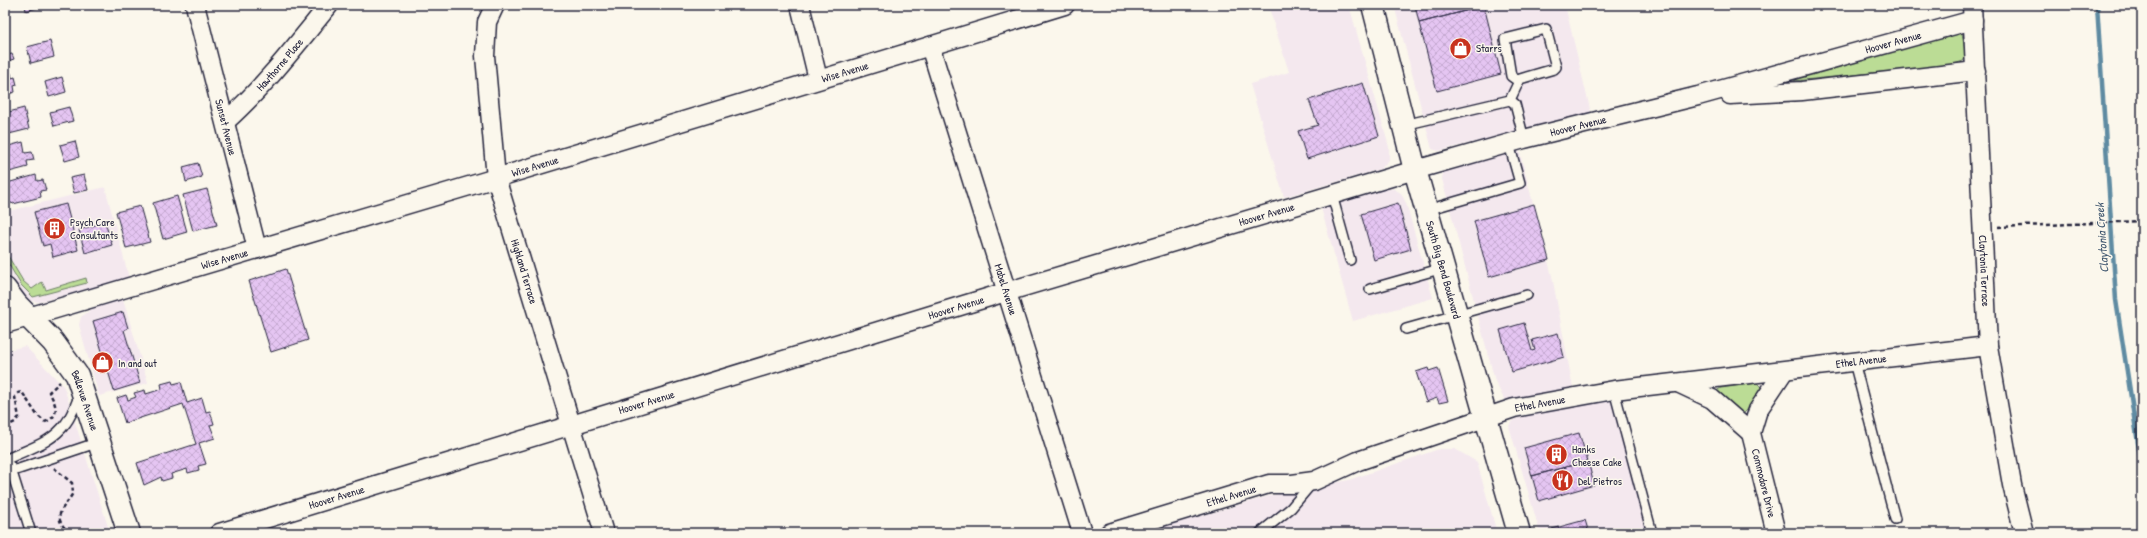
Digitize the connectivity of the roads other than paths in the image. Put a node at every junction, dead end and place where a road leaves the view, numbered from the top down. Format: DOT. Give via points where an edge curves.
graph roads {
  1 [pos="195,5"];
  2 [pos="329,5"];
  3 [pos="495,5"];
  4 [pos="800,5"];
  5 [pos="1065,5"];
  6 [pos="1373,5"];
  7 [pos="1972,12"];
  8 [pos="930,46"];
  9 [pos="1976,72"];
  10 [pos="818,79"];
  11 [pos="1518,81"];
  12 [pos="1698,96"];
  13 [pos="1510,100"];
  14 [pos="226,121"];
  15 [pos="1404,125"];
  16 [pos="1517,142"];
  17 [pos="1415,170"];
  18 [pos="496,178"];
  19 [pos="1332,195"];
  20 [pos="1427,210"];
  21 [pos="257,249"];
  22 [pos="1350,260"];
  23 [pos="1443,268"];
  24 [pos="5,289"];
  25 [pos="1370,289"];
  26 [pos="1006,292"];
  27 [pos="1526,295"];
  28 [pos="1456,314"];
  29 [pos="28,316"];
  30 [pos="5,324"];
  31 [pos="1406,329"];
  32 [pos="1988,346"];
  33 [pos="1854,362"];
  34 [pos="1784,371"];
  35 [pos="1678,383"];
  36 [pos="83,390"];
  37 [pos="1614,390"];
  38 [pos="1486,418"];
  39 [pos="572,426"];
  40 [pos="1751,433"];
  41 [pos="99,442"];
  42 [pos="6,460"];
  43 [pos="13,471"];
  44 [pos="1314,481"];
  45 [pos="1895,519"];
  46 [pos="31,533"];
  47 [pos="129,533"];
  48 [pos="219,533"];
  49 [pos="604,533"];
  50 [pos="1082,533"];
  51 [pos="1109,533"];
  52 [pos="1260,533"];
  53 [pos="1519,533"];
  54 [pos="1652,533"];
  55 [pos="1776,533"];
  56 [pos="2024,533"];
  1 -- 14 [label="street, Sunset Avenue"];
  2 -- 14 [label="street, Hawthorne Place" via="290,53"];
  3 -- 18 [label="street, Highland Terrace" via="487,22 485,56"];
  4 -- 10 [label="street"];
  5 -- 8 [label="street, Wise Avenue"];
  6 -- 15 [label="main road, South Big Bend Boulevard"];
  7 -- 9 [label="street, Claytonia Terrace"];
  7 -- 12 [label="street, Hoover Avenue"];
  8 -- 10 [label="street, Wise Avenue"];
  8 -- 26 [label="street, Mabel Avenue"];
  9 -- 12 [label="street, Hoover Avenue" via="1802,91"];
  9 -- 32 [label="street, Claytonia Terrace"];
  10 -- 18 [label="street, Wise Avenue"];
  11 -- 11 [label="lane" via="1556,67 1546,29 1504,39 1511,76"];
  11 -- 13 [label="lane"];
  12 -- 16 [label="street, Hoover Avenue"];
  13 -- 15 [label="lane"];
  13 -- 16 [label="lane" via="1515,104"];
  14 -- 21 [label="street, Sunset Avenue"];
  15 -- 17 [label="main road, South Big Bend Boulevard"];
  16 -- 17 [label="street, Hoover Avenue"];
  16 -- 20 [label="lane" via="1520,183"];
  17 -- 19 [label="street, Hoover Avenue"];
  17 -- 20 [label="main road, South Big Bend Boulevard"];
  18 -- 21 [label="street, Wise Avenue"];
  18 -- 39 [label="street, Highland Terrace"];
  19 -- 22 [label="lane"];
  19 -- 26 [label="street, Hoover Avenue"];
  20 -- 23 [label="main road, South Big Bend Boulevard"];
  21 -- 29 [label="street, Wise Avenue"];
  23 -- 25 [label="lane"];
  23 -- 28 [label="main road, South Big Bend Boulevard"];
  24 -- 29 [label="main road, Bellevue Avenue"];
  26 -- 39 [label="street, Hoover Avenue"];
  26 -- 50 [label="street, Mabel Avenue"];
  27 -- 28 [label="lane"];
  28 -- 31 [label="lane"];
  28 -- 38 [label="main road, South Big Bend Boulevard"];
  29 -- 30 [label="street, Wise Avenue"];
  29 -- 36 [label="main road, Bellevue Avenue" via="66,357"];
  32 -- 33 [label="street, Ethel Avenue"];
  32 -- 56 [label="street, Claytonia Terrace" via="2012,485"];
  33 -- 34 [label="street, Ethel Avenue"];
  33 -- 45 [label="lane"];
  34 -- 35 [label="street, Ethel Avenue"];
  34 -- 40 [label="street, Commodore Drive" via="1758,410"];
  35 -- 37 [label="street, Ethel Avenue"];
  35 -- 40 [label="street, Commodore Drive" via="1712,399"];
  36 -- 41 [label="main road, Bellevue Avenue"];
  36 -- 42 [label="lane" via="68,422 55,437"];
  37 -- 38 [label="street, Ethel Avenue" via="1514,408"];
  37 -- 54 [label="lane"];
  38 -- 44 [label="street, Ethel Avenue" via="1358,461"];
  38 -- 53 [label="main road, South Big Bend Boulevard"];
  39 -- 48 [label="street, Hoover Avenue"];
  39 -- 49 [label="street, Highland Terrace"];
  40 -- 55 [label="street, Commodore Drive"];
  41 -- 43 [label="lane"];
  41 -- 47 [label="main road, Bellevue Avenue"];
  42 -- 43 [label="lane"];
  43 -- 46 [label="lane"];
  44 -- 51 [label="street, Ethel Avenue" via="1269,484"];
  44 -- 52 [label="lane" via="1291,508"];
}
